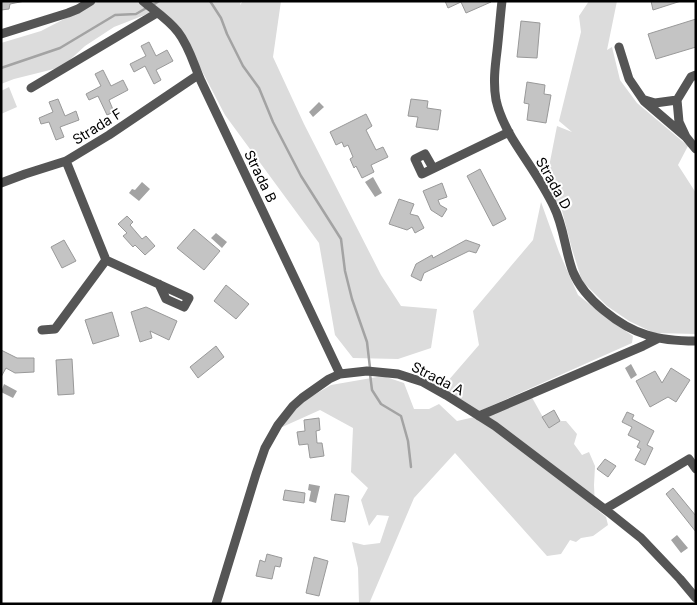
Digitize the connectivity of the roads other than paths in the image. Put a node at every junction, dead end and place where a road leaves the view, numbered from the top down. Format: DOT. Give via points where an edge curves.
graph roads {
  1 [pos="91,1"];
  2 [pos="502,1"];
  3 [pos="150,7"];
  4 [pos="1,34"];
  5 [pos="619,47"];
  6 [pos="198,75"];
  7 [pos="696,75"];
  8 [pos="31,88"];
  9 [pos="677,100"];
  10 [pos="655,107"];
  11 [pos="509,132"];
  12 [pos="686,137"];
  13 [pos="696,149"];
  14 [pos="66,161"];
  15 [pos="433,168"];
  16 [pos="1,183"];
  17 [pos="106,260"];
  18 [pos="159,284"];
  19 [pos="42,330"];
  20 [pos="659,338"];
  21 [pos="696,341"];
  22 [pos="340,374"];
  23 [pos="479,416"];
  24 [pos="692,457"];
  25 [pos="696,470"];
  26 [pos="605,509"];
  27 [pos="696,598"];
  28 [pos="216,604"];
  1 -- 4 [label="street" via="68,13"];
  2 -- 11 [label="street, Strada D" via="495,87 498,108"];
  3 -- 6 [label="street, Strada B" via="178,31"];
  3 -- 8 [label="street"];
  5 -- 10 [label="street" via="629,79 642,98"];
  6 -- 14 [label="street, Strada F"];
  6 -- 22 [label="street, Strada B"];
  7 -- 9 [label="street" via="691,77"];
  9 -- 10 [label="street"];
  9 -- 12 [label="street" via="679,122"];
  10 -- 12 [label="street"];
  11 -- 15 [label="street"];
  11 -- 20 [label="street, Strada D" via="553,205 573,271 582,288 610,316 638,332"];
  12 -- 13 [label="street"];
  14 -- 16 [label="street, Strada F"];
  14 -- 17 [label="street"];
  15 -- 15 [label="street" via="425,154 414,159 422,174"];
  17 -- 18 [label="street"];
  17 -- 19 [label="street" via="55,329"];
  20 -- 21 [label="street, Strada D"];
  20 -- 23 [label="street"];
  22 -- 23 [label="street, Strada A" via="370,371 398,374 423,382"];
  22 -- 28 [label="street, Strada A" via="292,406 272,435 256,474"];
  23 -- 26 [label="street, Strada A"];
  24 -- 25 [label="street"];
  24 -- 26 [label="street"];
  26 -- 27 [label="street, Strada A" via="647,544"];
}
